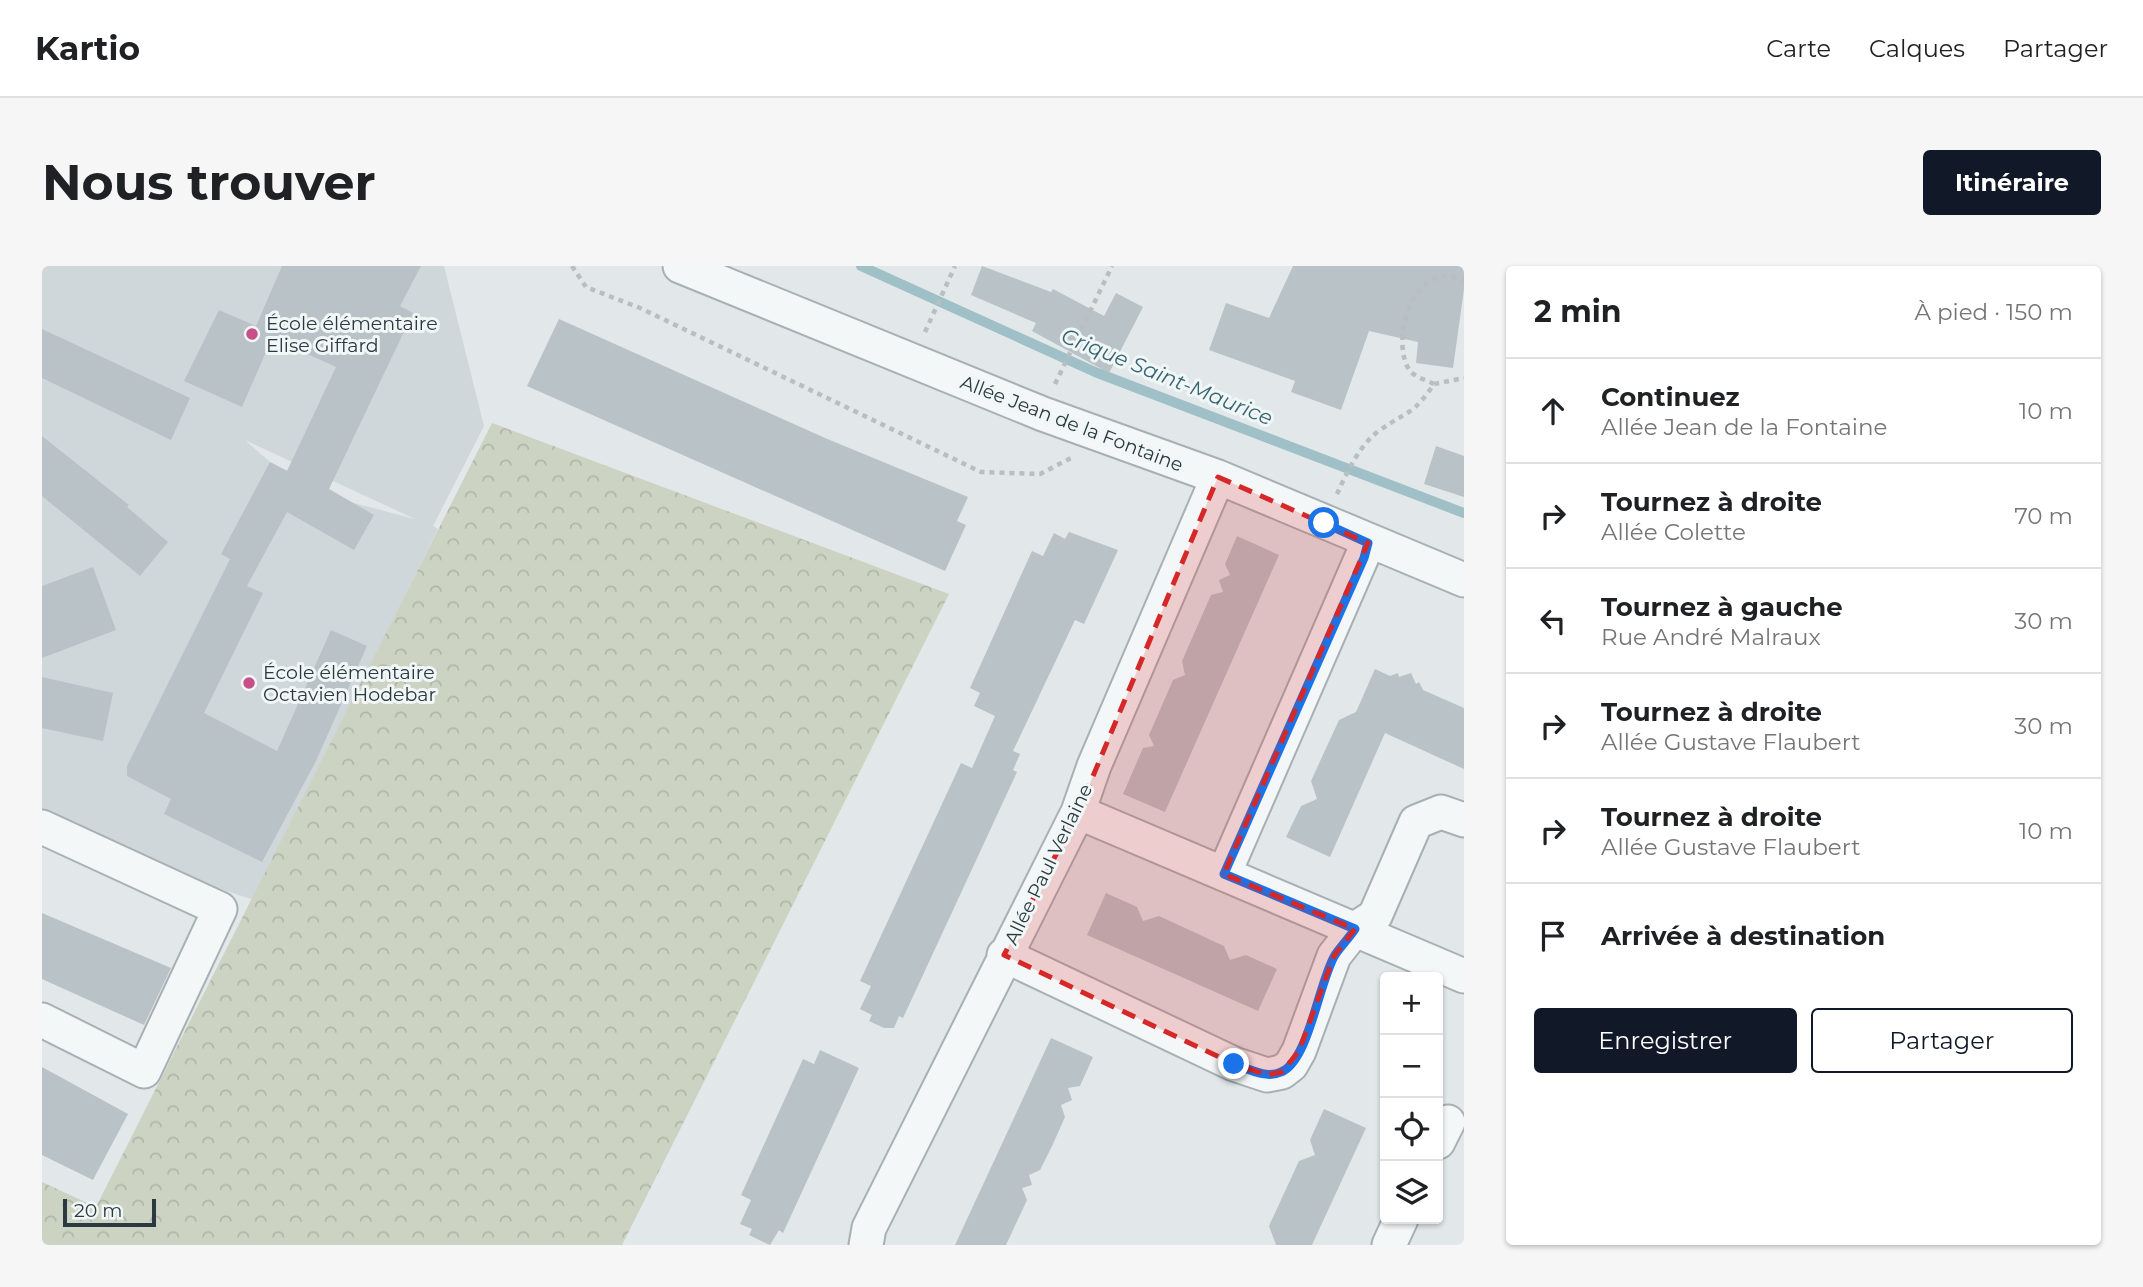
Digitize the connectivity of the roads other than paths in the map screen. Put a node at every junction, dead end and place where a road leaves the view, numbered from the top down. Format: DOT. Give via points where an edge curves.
graph roads {
  1 [pos="681,266"];
  2 [pos="1218,477"];
  3 [pos="1368,543"];
  4 [pos="1464,580"];
  5 [pos="1078,812"];
  6 [pos="1464,820"];
  7 [pos="42,827"];
  8 [pos="1224,874"];
  9 [pos="1355,929"];
  10 [pos="1004,955"];
  11 [pos="1464,976"];
  12 [pos="42,1020"];
  13 [pos="1399,1224"];
  14 [pos="866,1245"];
  15 [pos="1389,1245"];
  1 -- 2 [label="street, Allée Jean de la Fontaine" via="1043,414"];
  2 -- 3 [label="street, Allée Jean de la Fontaine"];
  2 -- 5 [label="street, Allée Paul Verlaine"];
  3 -- 4 [label="street, Allée Jean de la Fontaine"];
  3 -- 8 [label="street"];
  5 -- 8 [label="street"];
  5 -- 10 [label="street, Allée Paul Verlaine"];
  6 -- 9 [label="street" via="1440,812 1416,822 1375,916"];
  7 -- 12 [label="street" via="220,909 144,1071"];
  8 -- 9 [label="street"];
  9 -- 10 [label="street" via="1334,956 1300,1051 1282,1072 1267,1075 1234,1064"];
  9 -- 11 [label="street"];
  10 -- 14 [label="street, Allée Paul Verlaine" via="869,1228"];
  13 -- 15 [label="street"];
}
